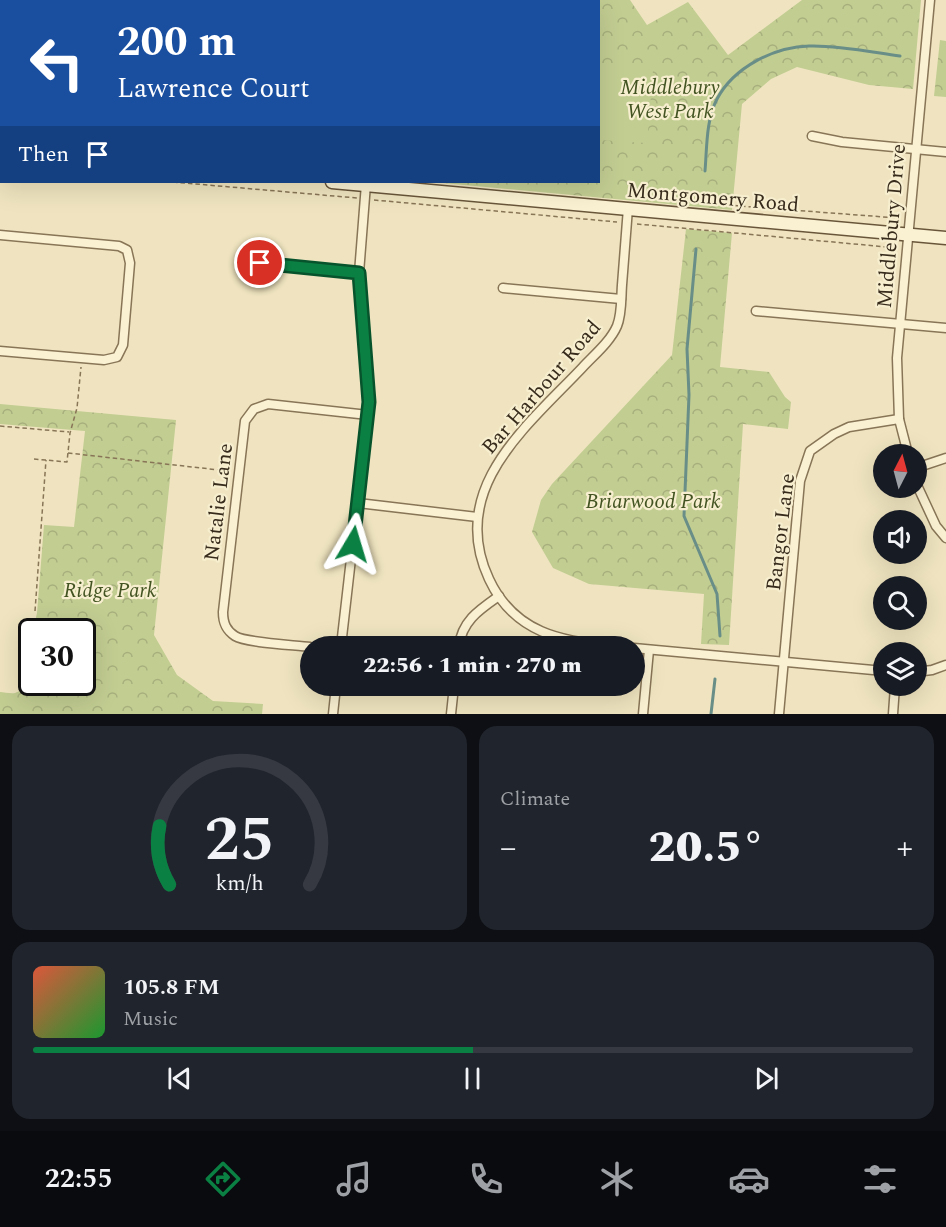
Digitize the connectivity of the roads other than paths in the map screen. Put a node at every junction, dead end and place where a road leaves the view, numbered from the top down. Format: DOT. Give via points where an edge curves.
graph roads {
  1 [pos="930,0"];
  2 [pos="812,136"];
  3 [pos="916,149"];
  4 [pos="946,152"];
  5 [pos="349,183"];
  6 [pos="366,184"];
  7 [pos="629,202"];
  8 [pos="908,234"];
  9 [pos="0,235"];
  10 [pos="946,238"];
  11 [pos="260,263"];
  12 [pos="359,273"];
  13 [pos="503,288"];
  14 [pos="621,299"];
  15 [pos="756,311"];
  16 [pos="900,324"];
  17 [pos="946,328"];
  18 [pos="0,351"];
  19 [pos="368,415"];
  20 [pos="899,419"];
  21 [pos="905,444"];
  22 [pos="946,458"];
  23 [pos="927,464"];
  24 [pos="923,498"];
  25 [pos="358,503"];
  26 [pos="477,516"];
  27 [pos="946,538"];
  28 [pos="499,596"];
  29 [pos="342,636"];
  30 [pos="461,636"];
  31 [pos="553,636"];
  32 [pos="300,646"];
  33 [pos="645,649"];
  34 [pos="649,650"];
  35 [pos="784,662"];
  36 [pos="946,665"];
  37 [pos="873,670"];
  38 [pos="927,671"];
  39 [pos="335,696"];
  40 [pos="453,696"];
  41 [pos="895,696"];
  42 [pos="333,714"];
  43 [pos="451,714"];
  44 [pos="643,714"];
  45 [pos="779,714"];
  46 [pos="893,714"];
  1 -- 3 [label="street, Middlebury Drive"];
  2 -- 3 [label="street"];
  3 -- 4 [label="street"];
  3 -- 8 [label="street, Middlebury Drive"];
  5 -- 6 [label="street, Montgomery Road"];
  6 -- 7 [label="street, Montgomery Road"];
  6 -- 12 [label="street"];
  7 -- 8 [label="street, Montgomery Road"];
  7 -- 14 [label="street, Bar Harbour Road"];
  8 -- 10 [label="street, Montgomery Road"];
  8 -- 16 [label="street, Middlebury Drive"];
  9 -- 18 [label="street" via="119,246 127,250 130,263 123,345 117,357 104,360"];
  11 -- 12 [label="street"];
  12 -- 19 [label="street"];
  13 -- 14 [label="street"];
  14 -- 26 [label="street, Bar Harbour Road" via="613,333 500,459 484,488"];
  15 -- 16 [label="street"];
  16 -- 17 [label="street"];
  16 -- 20 [label="street, Middlebury Drive"];
  19 -- 25 [label="street"];
  19 -- 32 [label="street, Natalie Lane" via="268,404 254,409 246,421 223,612 225,625 241,639"];
  20 -- 21 [label="street, Middlebury Drive"];
  20 -- 35 [label="street, Bangor Lane" via="841,430 810,451 800,481"];
  22 -- 23 [label="street"];
  24 -- 27 [label="street"];
  25 -- 26 [label="street"];
  25 -- 29 [label="street"];
  26 -- 28 [label="street, Bar Harbour Road" via="484,569"];
  28 -- 30 [label="street" via="470,617"];
  28 -- 31 [label="street, Bar Harbour Road" via="521,618"];
  33 -- 34 [label="street"];
  34 -- 35 [label="street"];
  34 -- 44 [label="street"];
  35 -- 37 [label="street"];
  35 -- 45 [label="street, Bangor Lane"];
  36 -- 38 [label="street"];
  39 -- 42 [label="street"];
  40 -- 43 [label="street"];
  41 -- 46 [label="street"];
}
